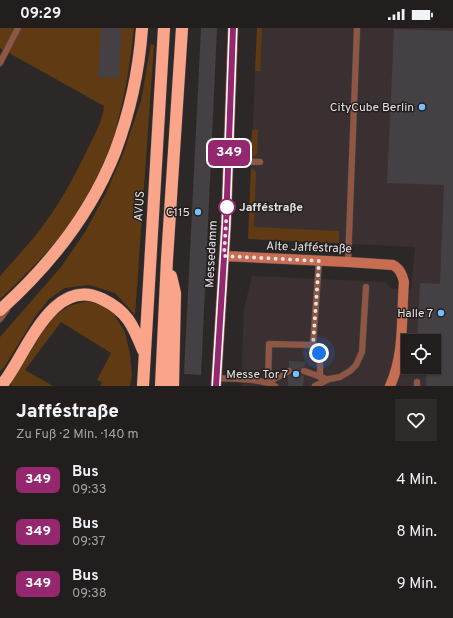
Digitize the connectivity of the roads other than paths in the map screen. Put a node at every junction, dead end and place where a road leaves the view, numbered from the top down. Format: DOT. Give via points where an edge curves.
graph roads {
  1 [pos="18,28"];
  2 [pos="142,28"];
  3 [pos="164,28"];
  4 [pos="182,28"];
  5 [pos="233,28"];
  6 [pos="357,28"];
  7 [pos="0,63"];
  8 [pos="228,161"];
  9 [pos="260,162"];
  10 [pos="224,256"];
  11 [pos="167,259"];
  12 [pos="319,261"];
  13 [pos="348,262"];
  14 [pos="31,280"];
  15 [pos="366,287"];
  16 [pos="0,310"];
  17 [pos="0,319"];
  18 [pos="313,345"];
  19 [pos="144,354"];
  20 [pos="289,371"];
  21 [pos="304,371"];
  22 [pos="320,376"];
  23 [pos="329,379"];
  24 [pos="216,382"];
  25 [pos="268,382"];
  26 [pos="1,386"];
  27 [pos="143,386"];
  28 [pos="161,386"];
  29 [pos="173,386"];
  30 [pos="275,386"];
  31 [pos="315,386"];
  32 [pos="390,386"];
  1 -- 7 [label="lane"];
  2 -- 14 [label="highway" via="138,65 115,152 86,208 62,244"];
  3 -- 19 [label="highway, AVUS"];
  4 -- 11 [label="highway"];
  5 -- 8 [label="main road, Messedamm"];
  6 -- 13 [label="lane"];
  8 -- 9 [label="lane"];
  8 -- 10 [label="main road, Messedamm"];
  10 -- 12 [label="main road, Alte Jafféstraße"];
  10 -- 24 [label="main road, Messedamm"];
  11 -- 28 [label="highway"];
  11 -- 29 [label="highway" via="175,293"];
  12 -- 13 [label="main road, Alte Jafféstraße"];
  12 -- 18 [label="lane" via="314,293"];
  13 -- 32 [label="main road, Alte Jafféstraße" via="393,265 401,272 404,282 402,335 396,370"];
  14 -- 16 [label="highway"];
  14 -- 17 [label="lane"];
  15 -- 23 [label="lane" via="362,352 350,371 340,377"];
  18 -- 22 [label="lane" via="319,353"];
  18 -- 25 [label="lane" via="269,344"];
  19 -- 26 [label="highway" via="135,329 126,316 111,303 86,294 73,296 58,305 45,318"];
  19 -- 27 [label="highway, AVUS"];
  20 -- 25 [label="lane"];
  21 -- 22 [label="lane"];
  22 -- 23 [label="lane"];
  23 -- 31 [label="lane"];
  24 -- 25 [label="lane"];
  25 -- 30 [label="lane"];
}
